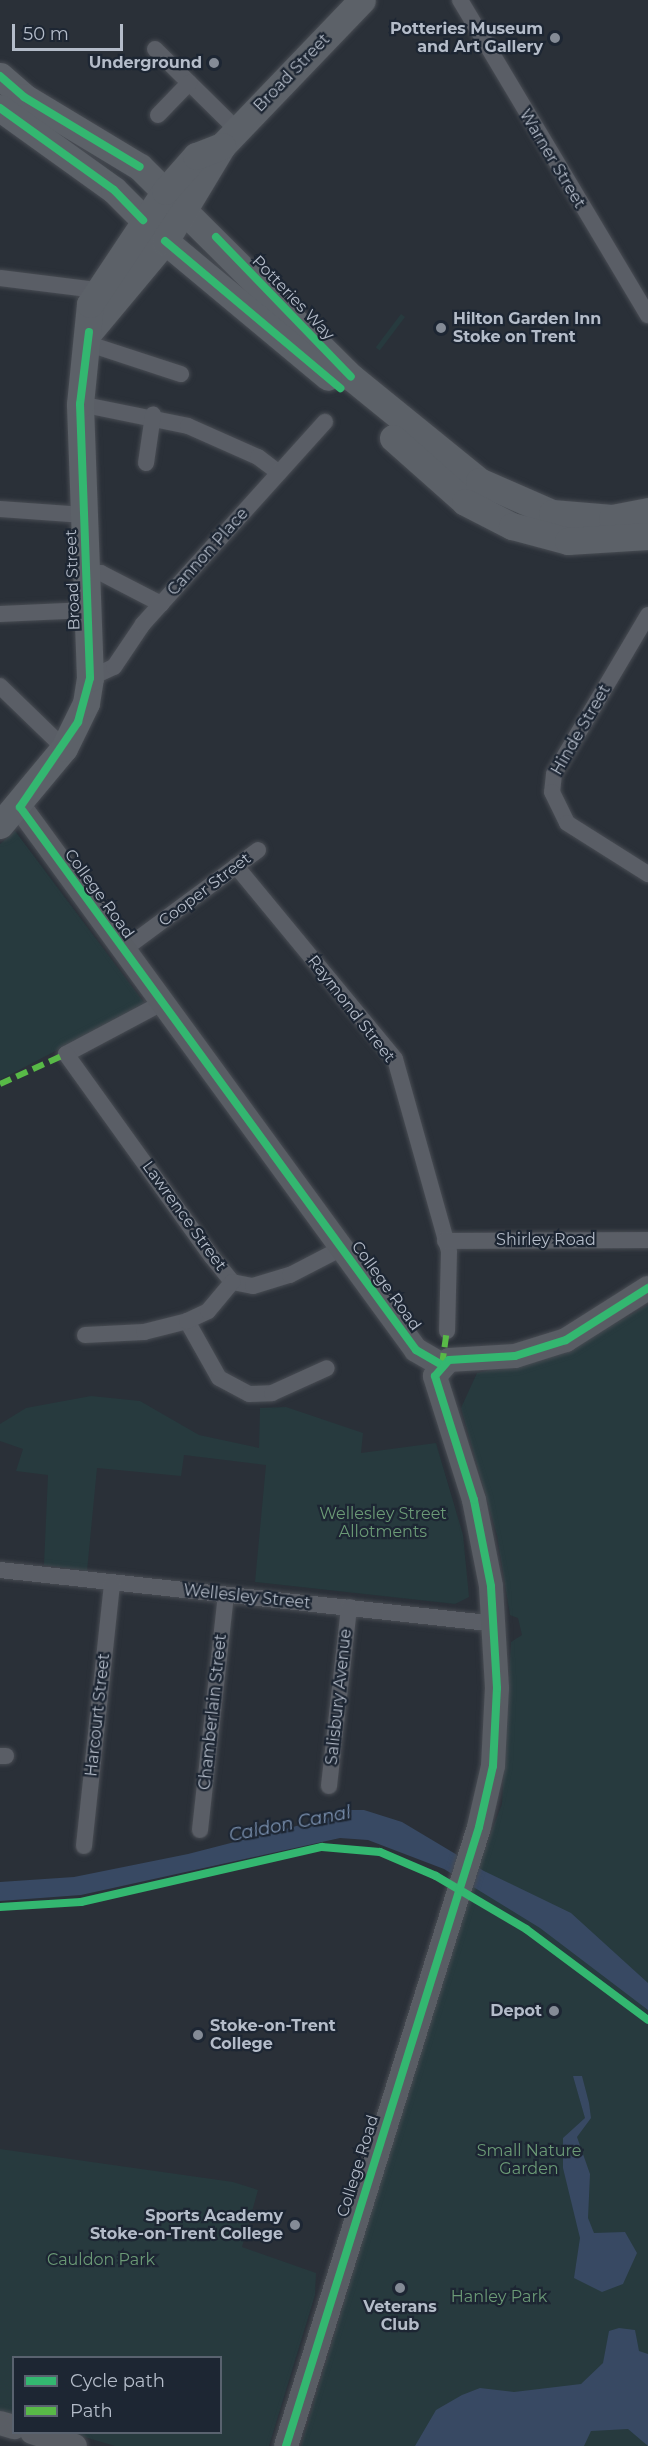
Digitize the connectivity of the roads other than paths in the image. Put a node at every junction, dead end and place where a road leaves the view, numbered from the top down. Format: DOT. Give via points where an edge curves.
graph roads {
  1 [pos="362,0"];
  2 [pos="460,0"];
  3 [pos="155,49"];
  4 [pos="0,76"];
  5 [pos="189,82"];
  6 [pos="0,108"];
  7 [pos="158,115"];
  8 [pos="229,138"];
  9 [pos="165,191"];
  10 [pos="186,211"];
  11 [pos="143,220"];
  12 [pos="165,241"];
  13 [pos="0,278"];
  14 [pos="96,290"];
  15 [pos="648,315"];
  16 [pos="88,337"];
  17 [pos="181,374"];
  18 [pos="80,404"];
  19 [pos="153,415"];
  20 [pos="325,422"];
  21 [pos="146,463"];
  22 [pos="279,472"];
  23 [pos="0,509"];
  24 [pos="648,511"];
  25 [pos="84,515"];
  26 [pos="648,537"];
  27 [pos="87,573"];
  28 [pos="161,604"];
  29 [pos="88,610"];
  30 [pos="0,614"];
  31 [pos="648,615"];
  32 [pos="90,678"];
  33 [pos="0,687"];
  34 [pos="64,748"];
  35 [pos="20,807"];
  36 [pos="0,825"];
  37 [pos="258,850"];
  38 [pos="236,866"];
  39 [pos="648,874"];
  40 [pos="123,951"];
  41 [pos="162,1003"];
  42 [pos="648,1240"];
  43 [pos="445,1241"];
  44 [pos="342,1248"];
  45 [pos="232,1282"];
  46 [pos="648,1288"];
  47 [pos="187,1321"];
  48 [pos="447,1331"];
  49 [pos="85,1335"];
  50 [pos="442,1365"];
  51 [pos="327,1368"];
  52 [pos="0,1570"];
  53 [pos="112,1583"];
  54 [pos="226,1595"];
  55 [pos="349,1607"];
  56 [pos="494,1624"];
  57 [pos="329,1786"];
  58 [pos="200,1830"];
  59 [pos="84,1846"];
  60 [pos="35,2434"];
  61 [pos="75,2446"];
  62 [pos="286,2446"];
  1 -- 8 [label="main road, Broad Street"];
  2 -- 15 [label="street, Warner Street" via="543,147"];
  3 -- 5 [label="street"];
  4 -- 9 [label="main road, Potteries Way" via="24,97 140,167"];
  5 -- 7 [label="street"];
  5 -- 8 [label="street"];
  6 -- 11 [label="main road" via="114,190"];
  8 -- 9 [label="main road, Broad Street" via="196,156"];
  8 -- 10 [label="main road, Broad Street"];
  9 -- 10 [label="main road, Potteries Way"];
  9 -- 11 [label="main road, Broad Street"];
  10 -- 12 [label="main road, Broad Street"];
  10 -- 24 [label="main road, Potteries Way" via="351,377 479,482 552,513 612,518"];
  11 -- 12 [label="main road, Potteries Way"];
  11 -- 14 [label="main road, Broad Street"];
  12 -- 16 [label="main road, Broad Street"];
  12 -- 26 [label="main road, Potteries Way" via="309,360 446,487 485,514 537,535 568,541"];
  13 -- 14 [label="street"];
  14 -- 16 [label="main road, Broad Street"];
  16 -- 17 [label="street"];
  16 -- 18 [label="main road, Broad Street"];
  18 -- 19 [label="street"];
  18 -- 25 [label="main road, Broad Street"];
  19 -- 21 [label="street"];
  19 -- 22 [label="street" via="221,438"];
  20 -- 22 [label="street, Cannon Place"];
  22 -- 28 [label="street, Cannon Place"];
  23 -- 25 [label="street"];
  25 -- 27 [label="main road, Broad Street"];
  27 -- 28 [label="street" via="101,573"];
  27 -- 29 [label="main road, Broad Street"];
  28 -- 32 [label="street, Cannon Place" via="114,667"];
  29 -- 30 [label="street"];
  29 -- 32 [label="main road, Broad Street"];
  31 -- 39 [label="street, Hinde Street" via="554,774 552,792 567,823"];
  32 -- 34 [label="main road, Broad Street" via="86,703"];
  33 -- 34 [label="street"];
  34 -- 35 [label="main road, Broad Street"];
  35 -- 36 [label="main road, Broad Street"];
  35 -- 40 [label="street, College Road"];
  37 -- 38 [label="street, Cooper Street"];
  38 -- 40 [label="street, Cooper Street"];
  38 -- 43 [label="street, Raymond Street" via="395,1059"];
  40 -- 41 [label="street, College Road"];
  41 -- 44 [label="street, College Road"];
  41 -- 45 [label="street, Lawrence Street" via="66,1054"];
  42 -- 43 [label="street, Shirley Road"];
  43 -- 48 [label="street, Raymond Street"];
  44 -- 45 [label="street, Lawrence Street" via="273,1282"];
  44 -- 50 [label="street, College Road" via="416,1350"];
  45 -- 47 [label="street" via="208,1311"];
  46 -- 50 [label="street" via="566,1340 515,1356"];
  47 -- 49 [label="street" via="144,1332"];
  47 -- 51 [label="street" via="219,1378 249,1394 272,1393"];
  50 -- 56 [label="street" via="435,1384 474,1500"];
  52 -- 53 [label="street, Wellesley Street"];
  53 -- 54 [label="street, Wellesley Street"];
  53 -- 59 [label="street, Harcourt Street"];
  54 -- 55 [label="street, Wellesley Street"];
  54 -- 58 [label="street, Chamberlain Street"];
  55 -- 56 [label="street, Wellesley Street"];
  55 -- 57 [label="street, Salisbury Avenue"];
  56 -- 62 [label="street, College Road" via="493,1766 470,1855"];
  60 -- 61 [label="street"];
}
